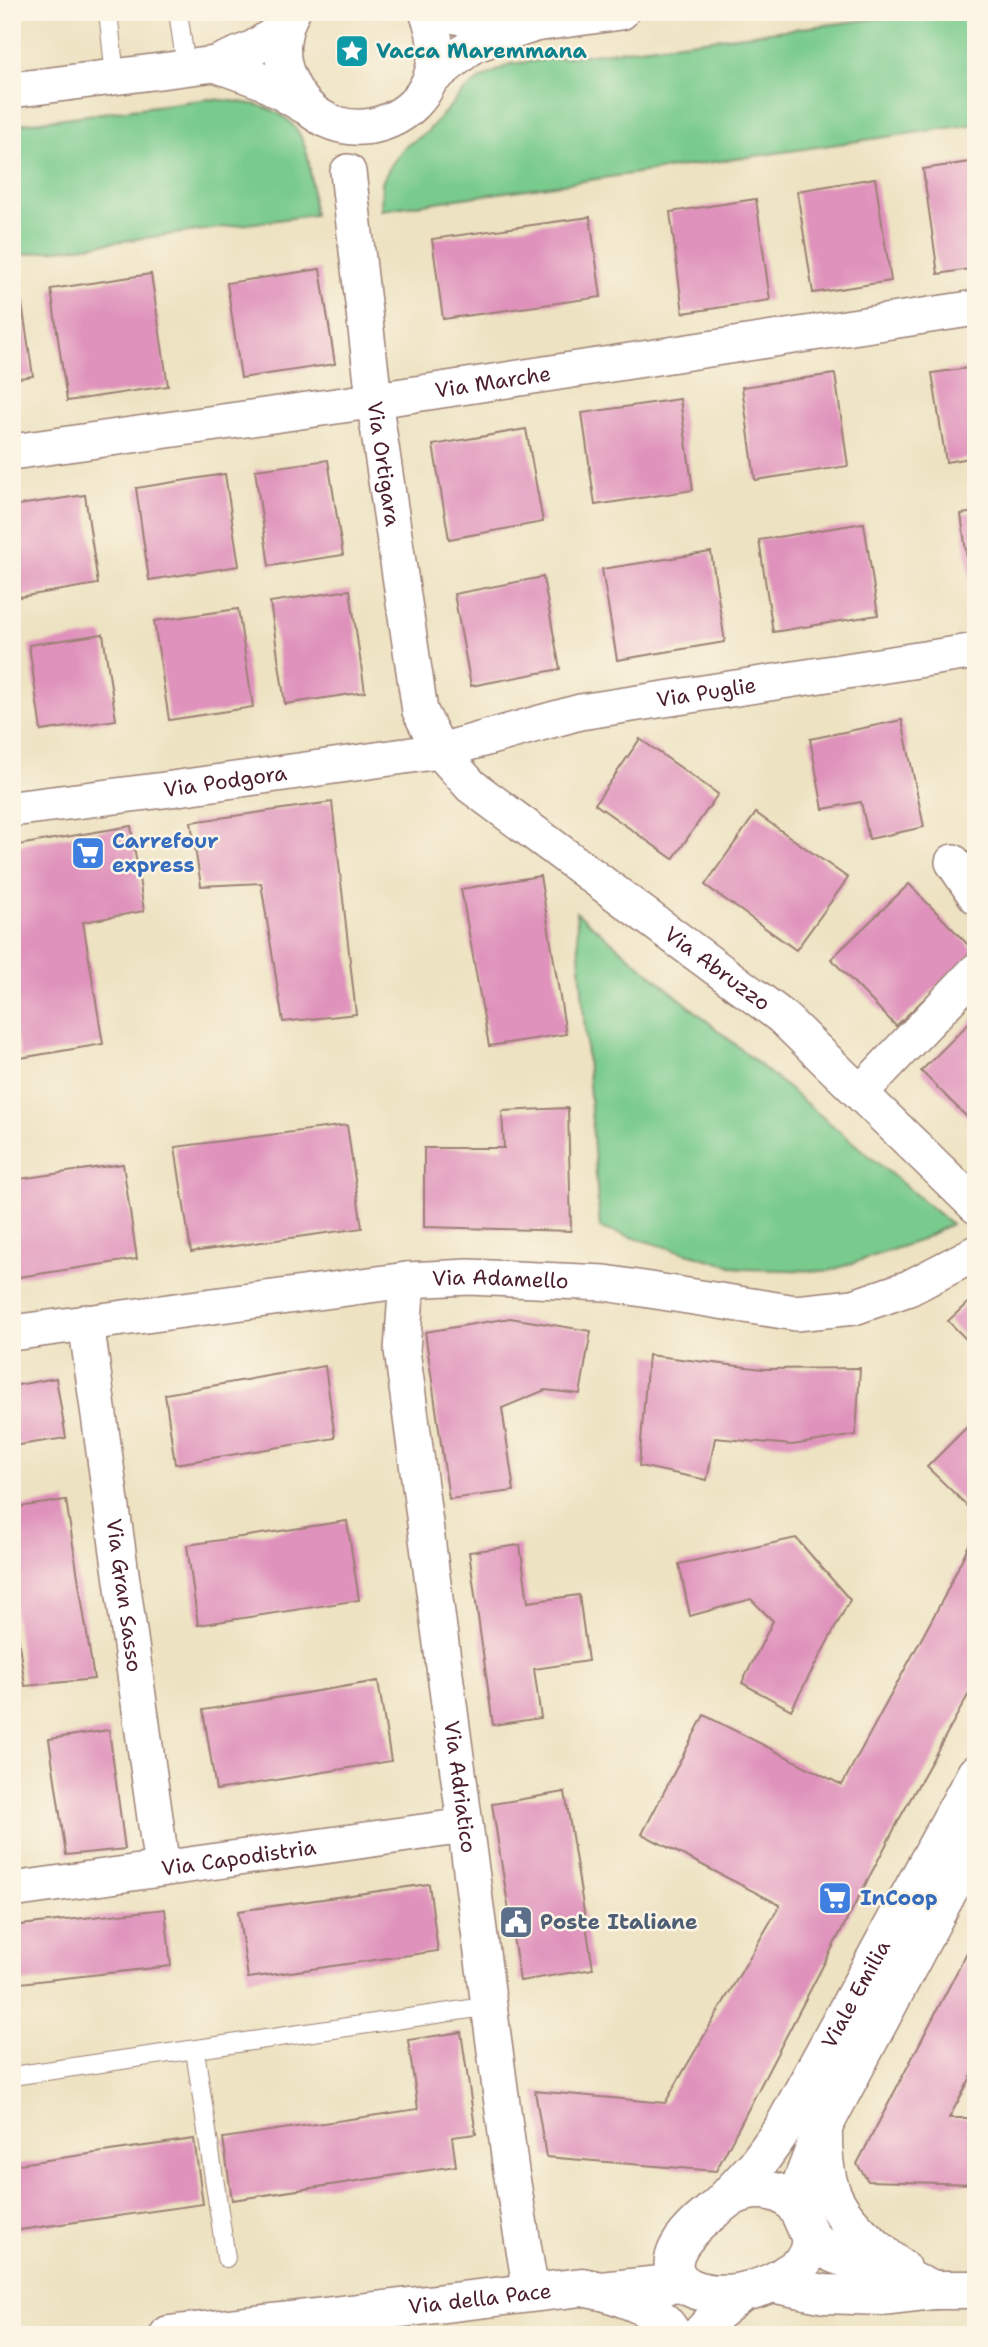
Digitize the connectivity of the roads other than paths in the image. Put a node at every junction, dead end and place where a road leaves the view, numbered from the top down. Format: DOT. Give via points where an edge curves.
graph roads {
  1 [pos="108,12"];
  2 [pos="178,12"];
  3 [pos="427,12"];
  4 [pos="440,12"];
  5 [pos="621,12"];
  6 [pos="288,20"];
  7 [pos="535,24"];
  8 [pos="200,66"];
  9 [pos="115,76"];
  10 [pos="432,78"];
  11 [pos="12,90"];
  12 [pos="314,112"];
  13 [pos="388,122"];
  14 [pos="348,172"];
  15 [pos="976,308"];
  16 [pos="374,399"];
  17 [pos="12,452"];
  18 [pos="976,651"];
  19 [pos="440,751"];
  20 [pos="12,809"];
  21 [pos="953,862"];
  22 [pos="976,896"];
  23 [pos="976,971"];
  24 [pos="860,1093"];
  25 [pos="976,1206"];
  26 [pos="976,1253"];
  27 [pos="407,1280"];
  28 [pos="86,1322"];
  29 [pos="12,1333"];
  30 [pos="976,1774"];
  31 [pos="465,1826"];
  32 [pos="976,1838"];
  33 [pos="162,1868"];
  34 [pos="12,1890"];
  35 [pos="491,2006"];
  36 [pos="194,2051"];
  37 [pos="12,2076"];
  38 [pos="823,2127"];
  39 [pos="720,2204"];
  40 [pos="804,2224"];
  41 [pos="680,2241"];
  42 [pos="226,2258"];
  43 [pos="683,2284"];
  44 [pos="759,2287"];
  45 [pos="591,2289"];
  46 [pos="935,2290"];
  47 [pos="976,2290"];
  48 [pos="531,2292"];
  49 [pos="169,2335"];
  50 [pos="673,2335"];
  51 [pos="685,2335"];
  52 [pos="698,2335"];
  1 -- 9 [label="lane"];
  2 -- 8 [label="lane"];
  3 -- 10 [label="street" via="437,55"];
  4 -- 7 [label="street"];
  5 -- 7 [label="street"];
  6 -- 8 [label="street" via="254,48"];
  6 -- 12 [label="street, Via Ortigara" via="282,50 285,71 294,91"];
  7 -- 10 [label="street" via="473,46"];
  8 -- 9 [label="street"];
  8 -- 12 [label="street" via="261,81"];
  9 -- 11 [label="street"];
  10 -- 13 [label="street" via="406,112"];
  12 -- 13 [label="street" via="342,126"];
  12 -- 14 [label="street, Via Ortigara"];
  13 -- 14 [label="street" via="363,144"];
  14 -- 16 [label="street, Via Ortigara"];
  15 -- 16 [label="street, Via Marche"];
  16 -- 17 [label="street, Via Marche"];
  16 -- 19 [label="street, Via Ortigara" via="420,711"];
  18 -- 19 [label="street, Via Puglie" via="580,712"];
  19 -- 20 [label="street, Via Podgora"];
  19 -- 24 [label="street, Via Abruzzo" via="471,786 781,1016"];
  21 -- 22 [label="street"];
  23 -- 24 [label="street"];
  24 -- 25 [label="street, Via Abruzzo"];
  26 -- 27 [label="street, Via Adamello" via="909,1288 854,1307 796,1312 605,1283 469,1277"];
  27 -- 28 [label="street, Via Adamello"];
  27 -- 31 [label="street, Via Adriatico" via="401,1350"];
  28 -- 29 [label="street, Via Adamello"];
  28 -- 33 [label="street, Via Gran Sasso"];
  30 -- 39 [label="main road, Viale Emilia" via="782,2130"];
  31 -- 33 [label="street, Via Capodistria"];
  31 -- 35 [label="street, Via Adriatico"];
  32 -- 38 [label="main road, Viale Emilia"];
  33 -- 34 [label="street, Via Capodistria"];
  35 -- 36 [label="lane"];
  35 -- 48 [label="street, Via Adriatico"];
  36 -- 37 [label="lane"];
  36 -- 42 [label="lane"];
  38 -- 40 [label="main road, Viale Emilia" via="802,2183"];
  38 -- 46 [label="main road" via="827,2184 847,2221 896,2265"];
  39 -- 40 [label="main road, Via della Pace" via="752,2191 782,2194"];
  39 -- 41 [label="main road, Via della Pace"];
  40 -- 44 [label="main road" via="807,2256"];
  40 -- 46 [label="main road, Via della Pace" via="829,2252"];
  41 -- 43 [label="main road" via="675,2267"];
  41 -- 45 [label="main road, Via della Pace"];
  43 -- 44 [label="main road, Via della Pace" via="700,2292"];
  43 -- 45 [label="main road, Via della Pace"];
  43 -- 51 [label="street" via="692,2302"];
  44 -- 46 [label="main road, Via della Pace" via="871,2295"];
  44 -- 52 [label="street" via="718,2313"];
  45 -- 48 [label="main road, Via della Pace"];
  45 -- 50 [label="main road" via="639,2303 664,2321"];
  46 -- 47 [label="main road, Via della Pace"];
  48 -- 49 [label="main road, Via della Pace"];
}
